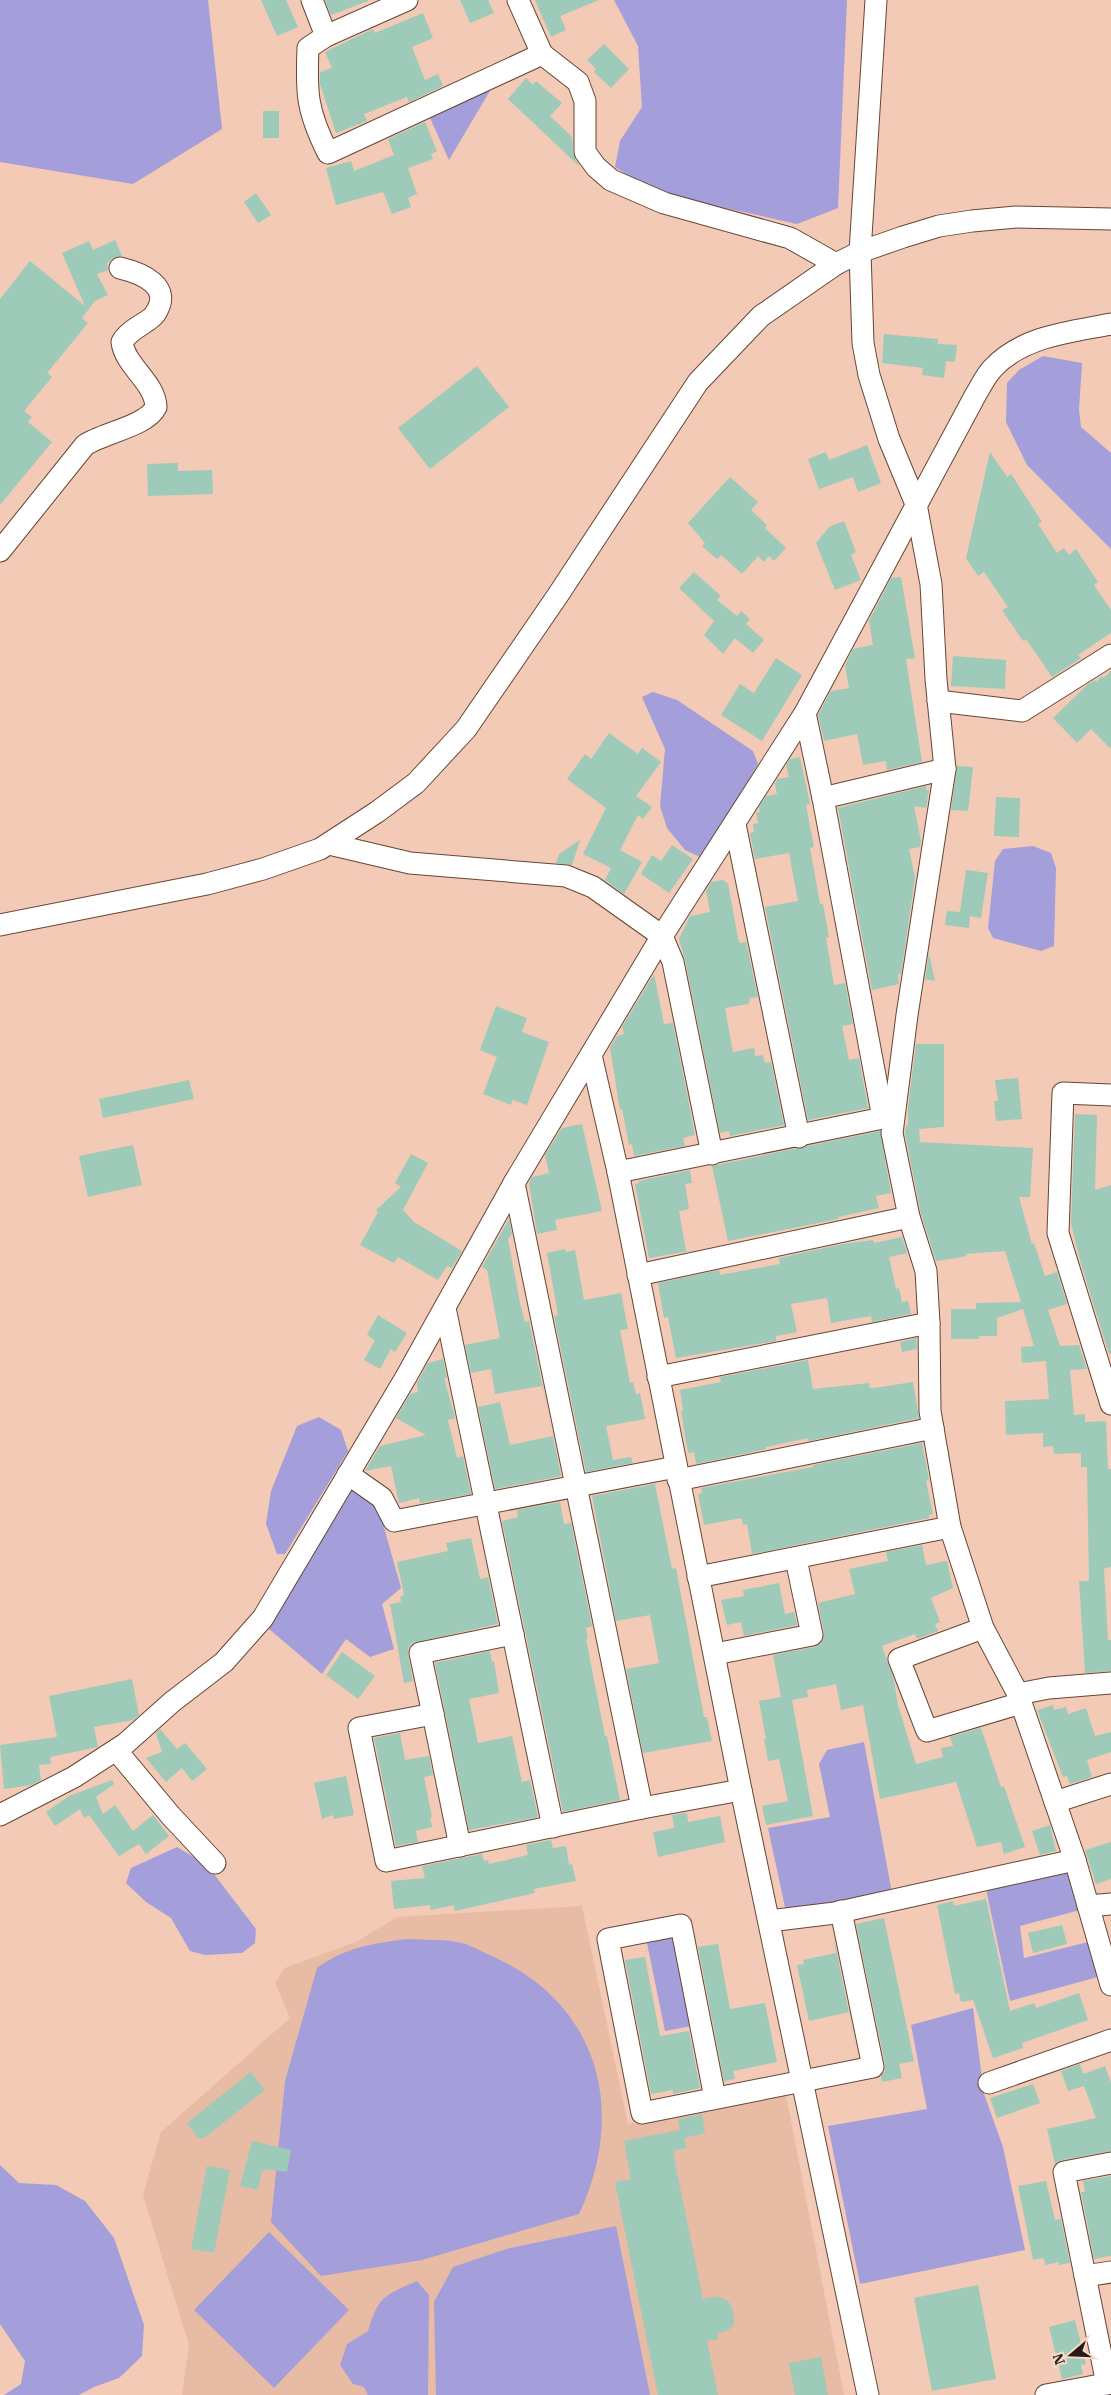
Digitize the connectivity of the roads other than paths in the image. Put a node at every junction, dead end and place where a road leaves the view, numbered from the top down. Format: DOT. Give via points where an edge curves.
graph roads {
  1 [pos="312,0"];
  2 [pos="407,0"];
  3 [pos="518,0"];
  4 [pos="876,0"];
  5 [pos="326,36"];
  6 [pos="542,54"];
  7 [pos="1111,219"];
  8 [pos="860,252"];
  9 [pos="836,264"];
  10 [pos="120,268"];
  11 [pos="1111,324"];
  12 [pos="916,504"];
  13 [pos="0,551"];
  14 [pos="1111,655"];
  15 [pos="938,701"];
  16 [pos="805,713"];
  17 [pos="945,769"];
  18 [pos="823,798"];
  19 [pos="735,824"];
  20 [pos="329,844"];
  21 [pos="0,925"];
  22 [pos="662,936"];
  23 [pos="591,1055"];
  24 [pos="1111,1095"];
  25 [pos="888,1118"];
  26 [pos="799,1137"];
  27 [pos="712,1154"];
  28 [pos="618,1172"];
  29 [pos="514,1183"];
  30 [pos="909,1217"];
  31 [pos="638,1275"];
  32 [pos="445,1308"];
  33 [pos="929,1323"];
  34 [pos="658,1377"];
  35 [pos="1107,1378"];
  36 [pos="1111,1404"];
  37 [pos="933,1428"];
  38 [pos="677,1473"];
  39 [pos="348,1474"];
  40 [pos="576,1486"];
  41 [pos="486,1502"];
  42 [pos="950,1527"];
  43 [pos="796,1559"];
  44 [pos="698,1577"];
  45 [pos="982,1628"];
  46 [pos="513,1634"];
  47 [pos="715,1654"];
  48 [pos="1111,1683"];
  49 [pos="1019,1699"];
  50 [pos="433,1714"];
  51 [pos="116,1750"];
  52 [pos="1111,1784"];
  53 [pos="741,1790"];
  54 [pos="1055,1802"];
  55 [pos="642,1808"];
  56 [pos="0,1815"];
  57 [pos="553,1827"];
  58 [pos="460,1846"];
  59 [pos="1075,1860"];
  60 [pos="215,1863"];
  61 [pos="1111,1904"];
  62 [pos="1088,1906"];
  63 [pos="842,1911"];
  64 [pos="769,1921"];
  65 [pos="1111,1985"];
  66 [pos="1111,2040"];
  67 [pos="803,2082"];
  68 [pos="989,2083"];
  69 [pos="715,2098"];
  70 [pos="1111,2163"];
  71 [pos="1111,2272"];
  72 [pos="1085,2276"];
  73 [pos="1109,2384"];
  74 [pos="868,2395"];
  75 [pos="1046,2395"];
  1 -- 5 [label="street"];
  2 -- 5 [label="street"];
  3 -- 6 [label="street"];
  4 -- 8 [label="street"];
  5 -- 6 [label="street" via="308,48 306,90 314,125 328,153"];
  6 -- 9 [label="street" via="578,82 586,102 585,152 611,180 664,203 790,238"];
  7 -- 8 [label="street" via="1016,217 972,221 939,226"];
  8 -- 9 [label="street"];
  8 -- 12 [label="street" via="861,316 869,375 889,438"];
  9 -- 20 [label="street" via="761,316 698,382 466,729 416,783"];
  10 -- 13 [label="street" via="152,280 160,297 154,316 122,342 125,354 149,388 156,407 143,420 93,440 77,452"];
  11 -- 12 [label="street" via="1041,338 1015,350 992,368"];
  12 -- 15 [label="street" via="931,584"];
  12 -- 16 [label="street"];
  14 -- 15 [label="street" via="1022,711"];
  15 -- 17 [label="street"];
  16 -- 18 [label="street"];
  16 -- 19 [label="street"];
  17 -- 18 [label="street"];
  17 -- 25 [label="street"];
  18 -- 25 [label="street"];
  19 -- 22 [label="street"];
  19 -- 26 [label="street"];
  20 -- 21 [label="street" via="263,869 207,884"];
  20 -- 22 [label="street" via="410,863 566,876 593,887"];
  22 -- 23 [label="street"];
  22 -- 27 [label="street" via="673,962"];
  23 -- 28 [label="street"];
  23 -- 29 [label="street"];
  24 -- 35 [label="street" via="1063,1093 1058,1233"];
  25 -- 26 [label="street"];
  25 -- 30 [label="street"];
  26 -- 27 [label="street"];
  27 -- 28 [label="street"];
  28 -- 31 [label="street"];
  29 -- 32 [label="street"];
  29 -- 40 [label="street"];
  30 -- 31 [label="street"];
  30 -- 33 [label="street" via="926,1271"];
  31 -- 34 [label="street"];
  32 -- 39 [label="street"];
  32 -- 41 [label="street"];
  33 -- 34 [label="street"];
  33 -- 37 [label="street"];
  34 -- 38 [label="street"];
  35 -- 36 [label="street"];
  37 -- 38 [label="street"];
  37 -- 42 [label="street"];
  38 -- 40 [label="street"];
  38 -- 44 [label="street"];
  39 -- 41 [label="street" via="382,1498 394,1521"];
  39 -- 51 [label="street" via="263,1618 224,1662"];
  40 -- 41 [label="street"];
  40 -- 55 [label="street"];
  41 -- 46 [label="street"];
  42 -- 43 [label="street"];
  42 -- 45 [label="street"];
  43 -- 44 [label="street"];
  43 -- 47 [label="street" via="812,1635"];
  44 -- 47 [label="street"];
  45 -- 49 [label="street"];
  45 -- 49 [label="street" via="899,1659 927,1731"];
  46 -- 50 [label="street" via="420,1653"];
  46 -- 57 [label="street"];
  47 -- 53 [label="street"];
  48 -- 49 [label="street" via="1049,1688"];
  49 -- 54 [label="street"];
  50 -- 58 [label="street"];
  50 -- 58 [label="street" via="359,1728 386,1861"];
  51 -- 56 [label="street" via="74,1777"];
  51 -- 60 [label="street"];
  52 -- 54 [label="street"];
  53 -- 55 [label="street"];
  53 -- 64 [label="street"];
  54 -- 59 [label="street"];
  55 -- 57 [label="street"];
  57 -- 58 [label="street"];
  59 -- 62 [label="street"];
  59 -- 63 [label="street"];
  61 -- 62 [label="street"];
  62 -- 65 [label="street"];
  63 -- 64 [label="street"];
  63 -- 67 [label="street" via="873,2067"];
  64 -- 67 [label="street"];
  66 -- 68 [label="street"];
  67 -- 69 [label="street"];
  67 -- 74 [label="street"];
  69 -- 69 [label="street" via="642,2113 608,1939 681,1925"];
  70 -- 72 [label="street" via="1064,2172"];
  71 -- 72 [label="street"];
  72 -- 73 [label="street"];
  73 -- 75 [label="street"];
}
